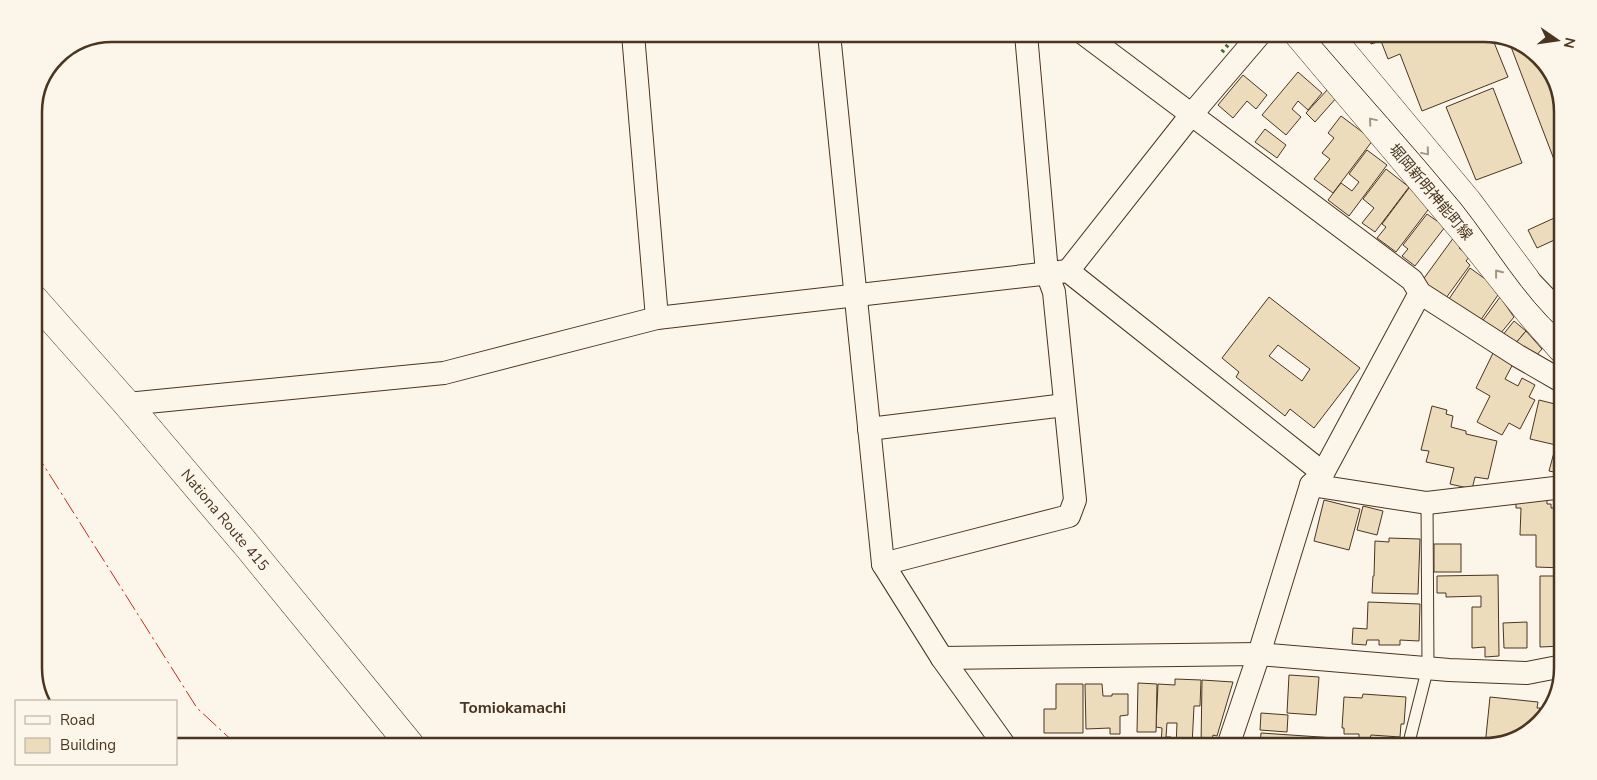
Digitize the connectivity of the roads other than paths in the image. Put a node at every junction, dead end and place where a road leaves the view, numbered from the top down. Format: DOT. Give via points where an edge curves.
graph roads {
  1 [pos="634,42"];
  2 [pos="830,42"];
  3 [pos="1027,42"];
  4 [pos="1095,42"];
  5 [pos="1253,42"];
  6 [pos="1305,42"];
  7 [pos="1335,42"];
  8 [pos="1191,115"];
  9 [pos="1058,272"];
  10 [pos="1522,273"];
  11 [pos="1420,293"];
  12 [pos="856,296"];
  13 [pos="1554,307"];
  14 [pos="43,309"];
  15 [pos="657,318"];
  16 [pos="1554,327"];
  17 [pos="1554,340"];
  18 [pos="1554,377"];
  19 [pos="127,404"];
  20 [pos="1065,405"];
  21 [pos="869,429"];
  22 [pos="1317,479"];
  23 [pos="1554,488"];
  24 [pos="1427,503"];
  25 [pos="883,564"];
  26 [pos="1259,654"];
  27 [pos="942,658"];
  28 [pos="1428,667"];
  29 [pos="1554,668"];
  30 [pos="404,738"];
  31 [pos="999,738"];
  32 [pos="1231,738"];
  33 [pos="1410,738"];
  1 -- 15 [label="street"];
  2 -- 12 [label="street"];
  3 -- 9 [label="street"];
  4 -- 8 [label="street"];
  5 -- 8 [label="street"];
  17 -- 6 [label="main road, 堀岡新明神能町線, one-way"];
  7 -- 10 [label="main road, 堀岡新明神能町線, one-way" via="1468,202"];
  8 -- 9 [label="street"];
  8 -- 11 [label="street" via="1412,280"];
  9 -- 12 [label="street"];
  9 -- 20 [label="street" via="1054,292"];
  9 -- 22 [label="street"];
  10 -- 13 [label="street"];
  10 -- 16 [label="main road, 堀岡新明神能町線"];
  11 -- 18 [label="street"];
  11 -- 22 [label="street"];
  12 -- 15 [label="street"];
  12 -- 21 [label="street"];
  14 -- 19 [label="main road, Nationa Route 415"];
  15 -- 19 [label="street" via="444,373"];
  19 -- 30 [label="main road, Nationa Route 415"];
  20 -- 21 [label="street"];
  20 -- 25 [label="street" via="1075,500 1069,516"];
  21 -- 25 [label="street"];
  22 -- 24 [label="street"];
  22 -- 26 [label="street"];
  23 -- 24 [label="street"];
  24 -- 28 [label="lane"];
  25 -- 27 [label="street"];
  26 -- 27 [label="street"];
  26 -- 28 [label="street"];
  26 -- 32 [label="street"];
  27 -- 31 [label="street"];
  28 -- 29 [label="street" via="1527,673"];
  28 -- 33 [label="lane"];
}
